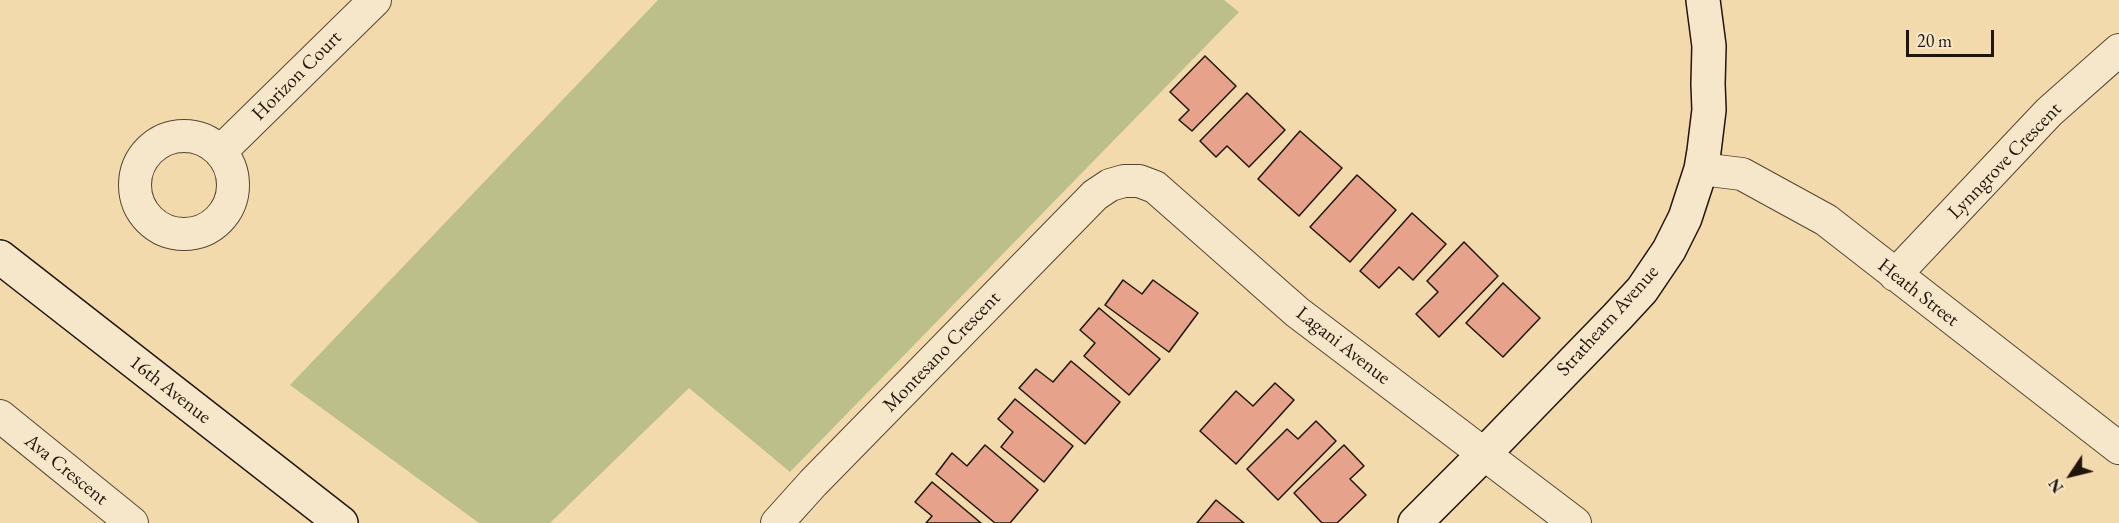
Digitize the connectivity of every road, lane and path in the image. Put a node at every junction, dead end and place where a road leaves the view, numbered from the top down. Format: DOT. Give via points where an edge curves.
graph roads {
  1 [pos="375,0"];
  2 [pos="1703,0"];
  3 [pos="2119,50"];
  4 [pos="220,152"];
  5 [pos="1701,170"];
  6 [pos="1110,185"];
  7 [pos="0,258"];
  8 [pos="1895,275"];
  9 [pos="0,416"];
  10 [pos="2119,448"];
  11 [pos="1484,454"];
  12 [pos="117,519"];
  13 [pos="341,523"];
  14 [pos="777,523"];
  15 [pos="1415,523"];
  16 [pos="1575,523"];
  1 -- 4 [label="street, Horizon Court"];
  2 -- 5 [label="street, Strathearn Avenue" via="1709,46 1709,110"];
  3 -- 8 [label="street, Lynngrove Crescent" via="2049,112"];
  5 -- 8 [label="street, Heath Street" via="1742,174 1782,195 1826,220"];
  5 -- 11 [label="street, Strathearn Avenue" via="1680,229 1642,290"];
  6 -- 11 [label="street, Lagani Avenue" via="1140,181 1155,187 1297,312"];
  6 -- 14 [label="street, Montesano Crescent" via="1087,204"];
  7 -- 13 [label="street, 16th Avenue"];
  8 -- 10 [label="street, Heath Street"];
  9 -- 12 [label="street, Ava Crescent"];
  11 -- 15 [label="street, Strathearn Avenue"];
  11 -- 16 [label="street, Lagani Avenue"];
}
